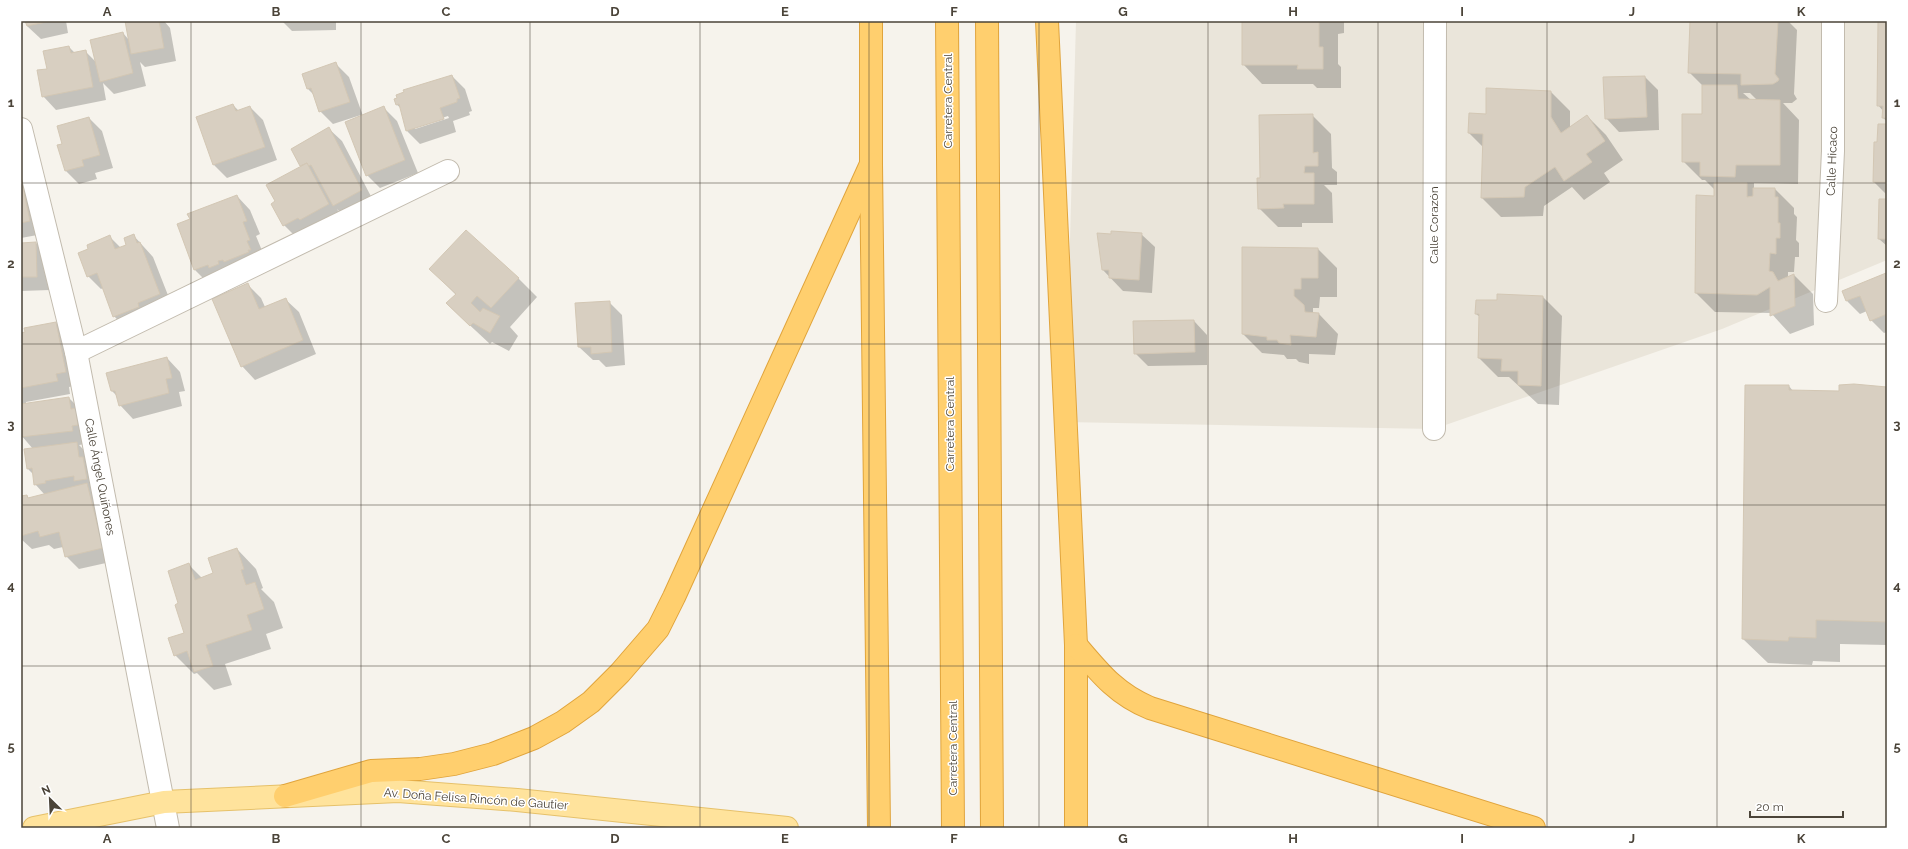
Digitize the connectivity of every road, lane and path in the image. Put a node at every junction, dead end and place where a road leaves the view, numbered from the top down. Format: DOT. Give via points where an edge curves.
graph roads {
  1 [pos="871,21"];
  2 [pos="947,21"];
  3 [pos="987,21"];
  4 [pos="1047,21"];
  5 [pos="1435,21"];
  6 [pos="1834,21"];
  7 [pos="21,129"];
  8 [pos="871,164"];
  9 [pos="448,172"];
  10 [pos="1826,301"];
  11 [pos="76,352"];
  12 [pos="1434,429"];
  13 [pos="1076,645"];
  14 [pos="285,796"];
  15 [pos="164,802"];
  16 [pos="34,828"];
  17 [pos="168,828"];
  18 [pos="788,828"];
  19 [pos="879,828"];
  20 [pos="953,828"];
  21 [pos="992,828"];
  22 [pos="1076,828"];
  23 [pos="1534,828"];
  1 -- 8 [label="highway"];
  2 -- 20 [label="highway, Carretera Central"];
  3 -- 21 [label="highway"];
  4 -- 13 [label="highway"];
  5 -- 12 [label="street, Calle Corazón"];
  6 -- 10 [label="street, Calle Hicaco" via="1833,151"];
  7 -- 11 [label="street, Calle Ángel Quiñones"];
  8 -- 14 [label="highway" via="674,597 658,629 620,673 591,702 563,722 534,738 493,754 420,769 371,771"];
  8 -- 19 [label="highway"];
  9 -- 11 [label="street"];
  11 -- 15 [label="street, Calle Ángel Quiñones"];
  13 -- 22 [label="highway"];
  13 -- 23 [label="highway" via="1112,685 1124,695 1150,708"];
  14 -- 15 [label="main road, Av. Doña Felisa Rincón de Gautier"];
  14 -- 18 [label="main road, Av. Doña Felisa Rincón de Gautier" via="398,791 517,800"];
  15 -- 16 [label="main road, Av. Doña Felisa Rincón de Gautier"];
  15 -- 17 [label="street, Calle Ángel Quiñones"];
}
